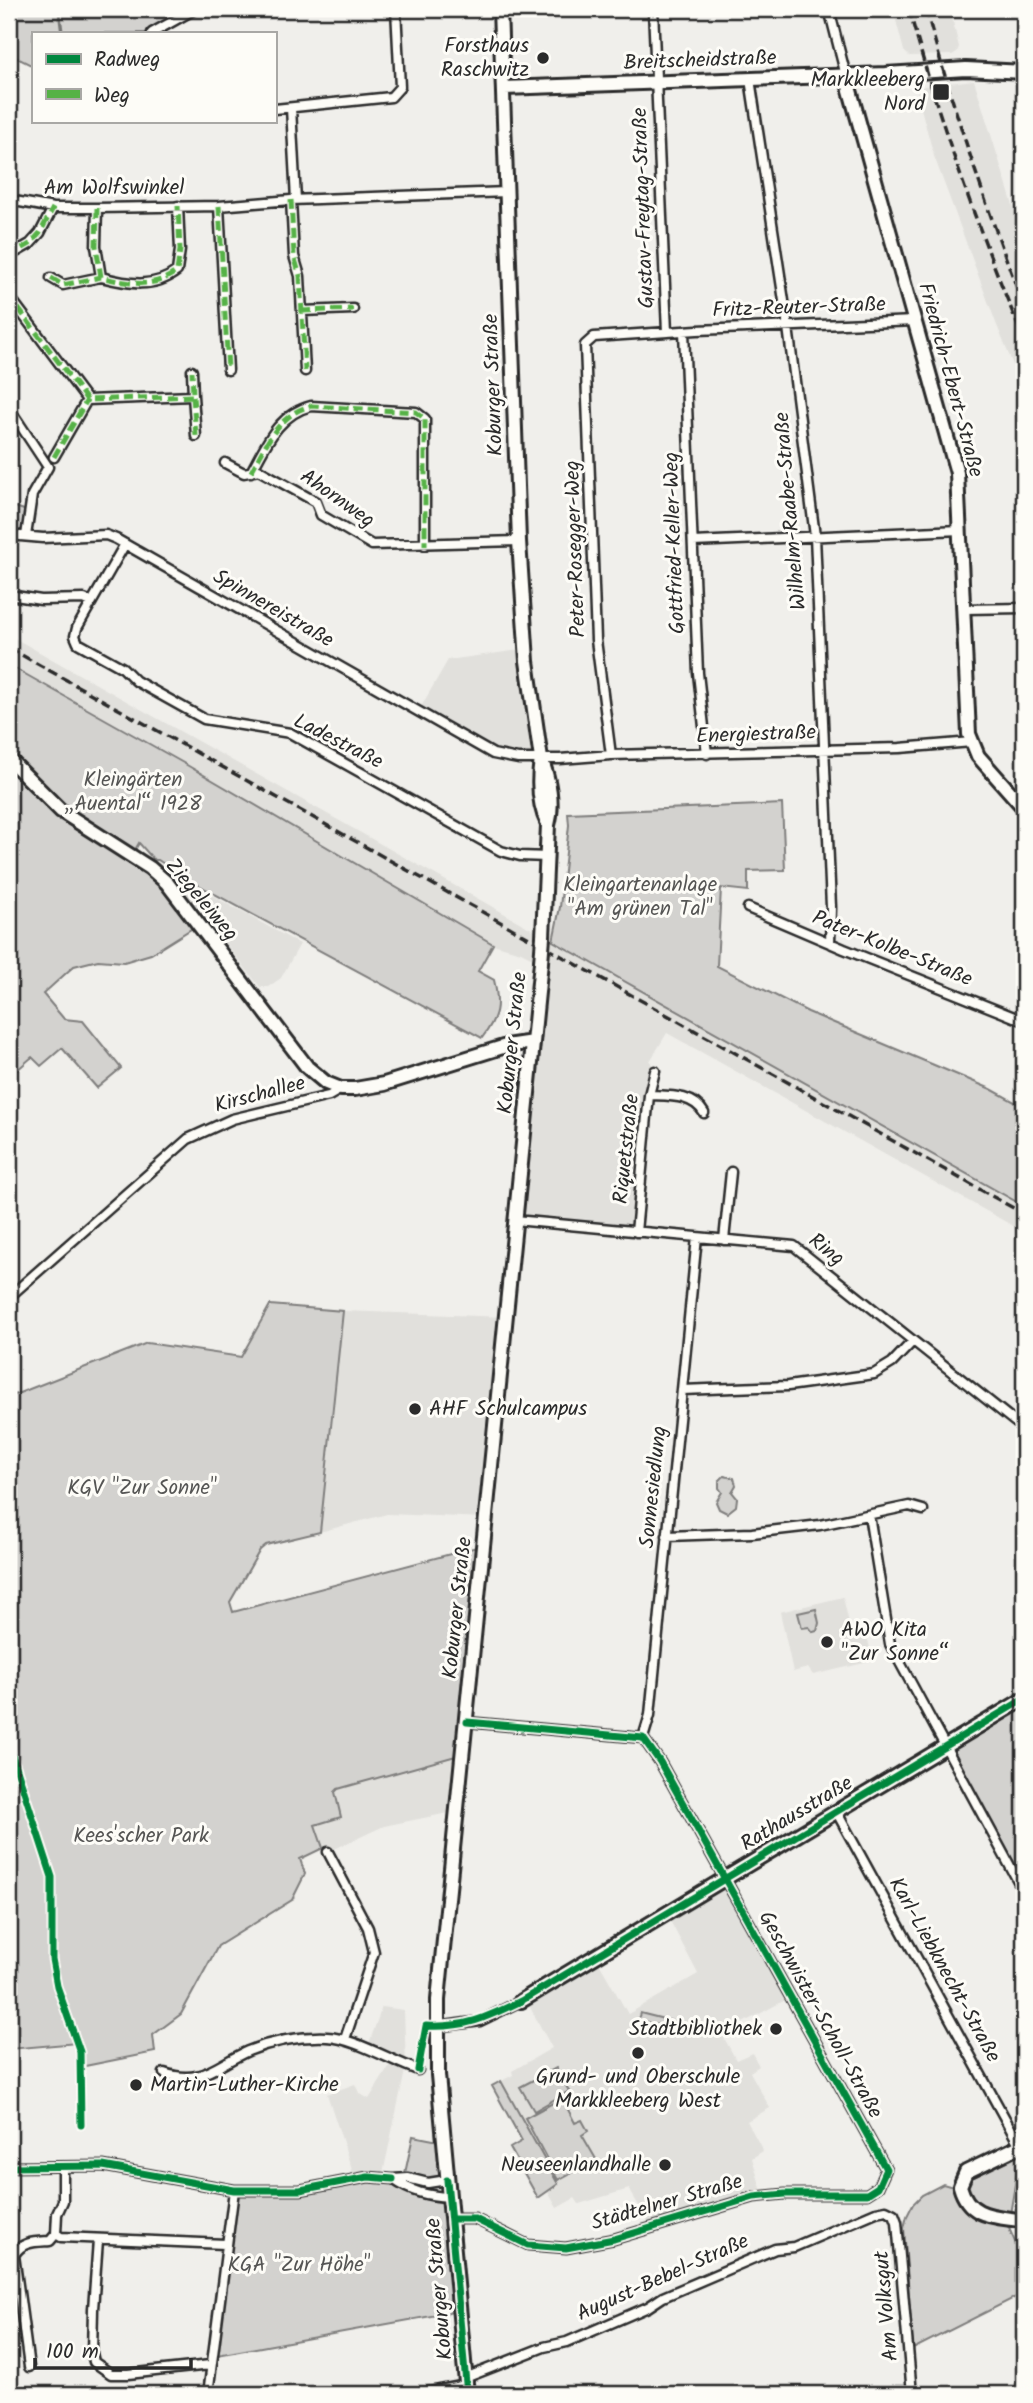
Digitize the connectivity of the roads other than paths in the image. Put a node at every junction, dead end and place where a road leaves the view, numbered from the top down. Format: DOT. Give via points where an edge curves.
graph roads {
  1 [pos="195,9"];
  2 [pos="396,9"];
  3 [pos="500,9"];
  4 [pos="653,9"];
  5 [pos="829,9"];
  6 [pos="154,32"];
  7 [pos="1024,72"];
  8 [pos="846,76"];
  9 [pos="750,79"];
  10 [pos="656,82"];
  11 [pos="504,88"];
  12 [pos="291,108"];
  13 [pos="276,109"];
  14 [pos="507,192"];
  15 [pos="9,200"];
  16 [pos="294,200"];
  17 [pos="177,206"];
  18 [pos="219,206"];
  19 [pos="52,208"];
  20 [pos="97,208"];
  21 [pos="9,256"];
  22 [pos="101,277"];
  23 [pos="51,278"];
  24 [pos="9,296"];
  25 [pos="353,309"];
  26 [pos="302,311"];
  27 [pos="915,321"];
  28 [pos="788,327"];
  29 [pos="684,331"];
  30 [pos="667,332"];
  31 [pos="588,341"];
  32 [pos="228,370"];
  33 [pos="192,371"];
  34 [pos="305,371"];
  35 [pos="193,396"];
  36 [pos="86,400"];
  37 [pos="9,408"];
  38 [pos="196,436"];
  39 [pos="54,457"];
  40 [pos="225,463"];
  41 [pos="251,472"];
  42 [pos="960,530"];
  43 [pos="9,535"];
  44 [pos="815,536"];
  45 [pos="26,537"];
  46 [pos="519,541"];
  47 [pos="693,542"];
  48 [pos="125,544"];
  49 [pos="425,544"];
  50 [pos="9,595"];
  51 [pos="91,602"];
  52 [pos="1024,608"];
  53 [pos="964,609"];
  54 [pos="972,742"];
  55 [pos="824,750"];
  56 [pos="707,754"];
  57 [pos="611,755"];
  58 [pos="9,759"];
  59 [pos="541,759"];
  60 [pos="1024,808"];
  61 [pos="548,857"];
  62 [pos="748,908"];
  63 [pos="830,943"];
  64 [pos="1024,1021"];
  65 [pos="533,1042"];
  66 [pos="655,1071"];
  67 [pos="341,1089"];
  68 [pos="649,1095"];
  69 [pos="704,1113"];
  70 [pos="731,1172"];
  71 [pos="515,1220"];
  72 [pos="636,1232"];
  73 [pos="696,1237"];
  74 [pos="724,1240"];
  75 [pos="9,1297"];
  76 [pos="913,1341"];
  77 [pos="682,1390"];
  78 [pos="1024,1429"];
  79 [pos="923,1510"];
  80 [pos="869,1515"];
  81 [pos="667,1536"];
  82 [pos="1024,1699"];
  83 [pos="467,1722"];
  84 [pos="643,1738"];
  85 [pos="944,1746"];
  86 [pos="836,1811"];
  87 [pos="328,1852"];
  88 [pos="724,1878"];
  89 [pos="1024,1892"];
  90 [pos="521,2001"];
  91 [pos="437,2027"];
  92 [pos="345,2039"];
  93 [pos="418,2070"];
  94 [pos="164,2073"];
  95 [pos="1022,2145"];
  96 [pos="63,2166"];
  97 [pos="9,2167"];
  98 [pos="886,2169"];
  99 [pos="394,2179"];
  100 [pos="447,2180"];
  101 [pos="234,2190"];
  102 [pos="449,2197"];
  103 [pos="876,2212"];
  104 [pos="451,2219"];
  105 [pos="1024,2221"];
  106 [pos="56,2234"];
  107 [pos="99,2240"];
  108 [pos="225,2244"];
  109 [pos="210,2365"];
  110 [pos="29,2367"];
  111 [pos="466,2386"];
  112 [pos="208,2394"];
  113 [pos="420,2394"];
  114 [pos="912,2394"];
  1 -- 6 [label="street"];
  2 -- 12 [label="street" via="400,87 391,97"];
  3 -- 11 [label="main road, Koburger Straße"];
  4 -- 10 [label="street, Gustav-Freytag-Straße"];
  5 -- 8 [label="street"];
  7 -- 8 [label="main road, Breitscheidstraße" via="971,69"];
  8 -- 9 [label="main road, Breitscheidstraße"];
  8 -- 27 [label="main road, Friedrich-Ebert-Straße"];
  9 -- 10 [label="main road, Breitscheidstraße"];
  9 -- 28 [label="street, Wilhelm-Raabe-Straße"];
  10 -- 11 [label="main road, Breitscheidstraße"];
  10 -- 30 [label="street, Gustav-Freytag-Straße"];
  11 -- 14 [label="main road, Koburger Straße"];
  12 -- 13 [label="street"];
  12 -- 16 [label="street"];
  14 -- 16 [label="street, Am Wolfswinkel"];
  14 -- 46 [label="main road, Koburger Straße"];
  15 -- 19 [label="street, Am Wolfswinkel"];
  16 -- 18 [label="street, Am Wolfswinkel"];
  16 -- 26 [label="street" via="294,256"];
  17 -- 18 [label="street, Am Wolfswinkel"];
  17 -- 20 [label="street, Am Wolfswinkel"];
  17 -- 22 [label="street" via="177,271 165,281 139,284"];
  18 -- 32 [label="street"];
  19 -- 20 [label="street, Am Wolfswinkel"];
  19 -- 21 [label="street" via="40,233"];
  20 -- 22 [label="street"];
  22 -- 23 [label="street" via="64,285"];
  24 -- 36 [label="street"];
  25 -- 26 [label="street"];
  26 -- 34 [label="street"];
  27 -- 28 [label="street, Fritz-Reuter-Straße"];
  27 -- 42 [label="main road, Friedrich-Ebert-Straße" via="955,461"];
  28 -- 29 [label="street, Fritz-Reuter-Straße"];
  28 -- 44 [label="street, Wilhelm-Raabe-Straße"];
  29 -- 30 [label="street, Fritz-Reuter-Straße"];
  29 -- 47 [label="street, Gottfried-Keller-Weg"];
  30 -- 31 [label="street, Fritz-Reuter-Straße"];
  31 -- 57 [label="street, Peter-Rosegger-Weg" via="596,640"];
  33 -- 35 [label="street"];
  35 -- 36 [label="street"];
  35 -- 38 [label="street"];
  36 -- 39 [label="street"];
  37 -- 45 [label="street" via="48,467 32,495"];
  40 -- 41 [label="street, Ahornweg"];
  41 -- 49 [label="street, Ahornweg" via="259,470 316,502 320,514 373,545"];
  41 -- 49 [label="street" via="279,424 300,408 416,412 425,419"];
  42 -- 44 [label="street"];
  42 -- 53 [label="main road, Friedrich-Ebert-Straße"];
  43 -- 45 [label="street, Spinnereistraße"];
  44 -- 47 [label="street"];
  44 -- 55 [label="street, Wilhelm-Raabe-Straße"];
  45 -- 48 [label="street, Spinnereistraße" via="106,535"];
  46 -- 49 [label="street, Ahornweg"];
  46 -- 59 [label="main road, Koburger Straße" via="527,662"];
  47 -- 56 [label="street, Gottfried-Keller-Weg" via="698,673"];
  48 -- 51 [label="street"];
  48 -- 59 [label="street, Spinnereistraße" via="486,750 505,758"];
  50 -- 51 [label="street"];
  51 -- 61 [label="street, Ladestraße" via="77,628 78,643 204,719 290,733 501,851"];
  52 -- 53 [label="street"];
  53 -- 54 [label="main road, Friedrich-Ebert-Straße" via="967,718"];
  54 -- 55 [label="street, Energiestraße"];
  54 -- 60 [label="main road, Friedrich-Ebert-Straße" via="979,758"];
  55 -- 56 [label="street, Energiestraße"];
  55 -- 63 [label="street, Wilhelm-Raabe-Straße"];
  56 -- 57 [label="street, Energiestraße"];
  57 -- 59 [label="street, Energiestraße"];
  58 -- 67 [label="main road, Ziegeleiweg" via="61,811 167,883 307,1067"];
  59 -- 61 [label="main road, Koburger Straße"];
  61 -- 65 [label="main road, Koburger Straße, bridge"];
  62 -- 63 [label="street, Pater-Kolbe-Straße"];
  63 -- 64 [label="street, Pater-Kolbe-Straße"];
  65 -- 67 [label="main road, Kirschallee" via="384,1084"];
  65 -- 71 [label="main road, Koburger Straße"];
  66 -- 68 [label="street, Riquetstraße"];
  67 -- 75 [label="street, Kirschallee" via="328,1097 232,1119 188,1139"];
  68 -- 69 [label="street" via="682,1097"];
  68 -- 72 [label="street, Riquetstraße"];
  70 -- 74 [label="street"];
  71 -- 72 [label="street, Ring"];
  71 -- 83 [label="main road, Koburger Straße"];
  72 -- 73 [label="street, Ring"];
  73 -- 74 [label="street, Ring"];
  73 -- 77 [label="street, Sonnesiedlung"];
  74 -- 76 [label="street, Ring" via="794,1246"];
  76 -- 77 [label="street" via="874,1374 788,1386"];
  76 -- 78 [label="street, Ring"];
  77 -- 81 [label="street, Sonnesiedlung"];
  79 -- 80 [label="street" via="909,1506"];
  80 -- 81 [label="street" via="752,1533"];
  80 -- 85 [label="street" via="887,1636"];
  81 -- 84 [label="street, Sonnesiedlung" via="650,1715"];
  82 -- 85 [label="main road, Rathausstraße"];
  83 -- 84 [label="street"];
  83 -- 91 [label="main road, Koburger Straße"];
  84 -- 88 [label="street, Geschwister-Scholl-Straße"];
  85 -- 86 [label="main road, Rathausstraße"];
  85 -- 89 [label="street"];
  86 -- 88 [label="main road, Rathausstraße"];
  86 -- 95 [label="street, Karl-Liebknecht-Straße"];
  87 -- 92 [label="street" via="368,1928 374,1952"];
  88 -- 90 [label="main road, Rathausstraße"];
  88 -- 98 [label="street, Geschwister-Scholl-Straße"];
  90 -- 91 [label="street, Rathausstraße" via="480,2021"];
  91 -- 100 [label="main road, Koburger Straße"];
  92 -- 93 [label="street"];
  92 -- 94 [label="street" via="286,2040 246,2052 215,2070 181,2079"];
  95 -- 105 [label="main road" via="968,2171 960,2186 972,2208"];
  96 -- 97 [label="street"];
  96 -- 101 [label="street" via="103,2166"];
  96 -- 106 [label="street" via="63,2201"];
  98 -- 104 [label="street, Städtelner Straße" via="878,2187 867,2194 763,2195 614,2239 566,2248 528,2245 475,2219"];
  99 -- 100 [label="street"];
  99 -- 101 [label="street" via="368,2177 300,2190"];
  99 -- 102 [label="street" via="428,2196"];
  100 -- 102 [label="main road, Koburger Straße"];
  101 -- 108 [label="street"];
  102 -- 104 [label="main road, Koburger Straße"];
  103 -- 111 [label="street, August-Bebel-Straße" via="794,2247 775,2249 567,2342 544,2347"];
  103 -- 114 [label="street, Am Volksgut" via="887,2210 895,2215"];
  104 -- 111 [label="main road, Koburger Straße"];
  106 -- 107 [label="street"];
  106 -- 110 [label="street" via="50,2241 27,2243 14,2255"];
  107 -- 108 [label="street"];
  107 -- 109 [label="street" via="94,2362 111,2374"];
  108 -- 109 [label="street"];
  109 -- 112 [label="street"];
  111 -- 113 [label="street, August-Bebel-Straße"];
}
